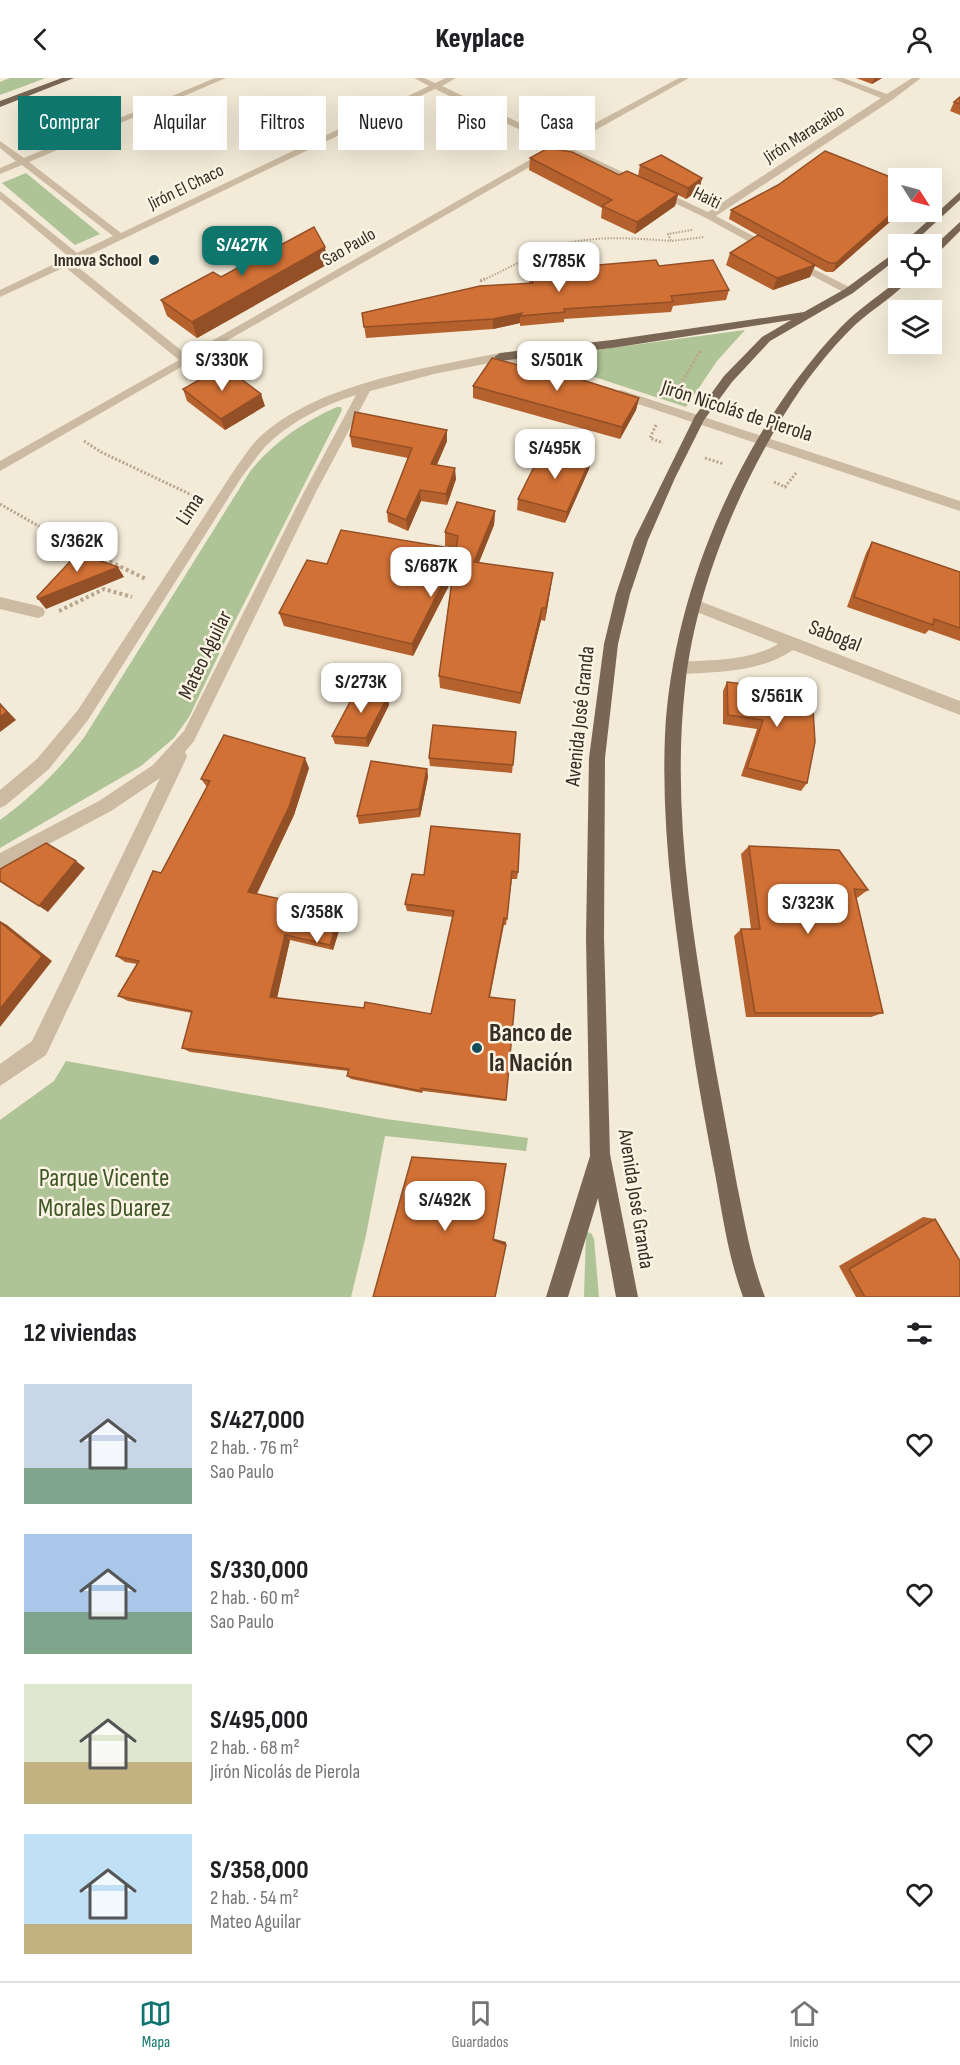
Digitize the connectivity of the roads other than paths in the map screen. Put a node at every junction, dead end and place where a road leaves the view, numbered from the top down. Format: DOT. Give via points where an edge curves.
graph roads {
  1 [pos="70,78"];
  2 [pos="222,78"];
  3 [pos="418,78"];
  4 [pos="452,78"];
  5 [pos="685,78"];
  6 [pos="835,78"];
  7 [pos="917,78"];
  8 [pos="434,86"];
  9 [pos="889,98"];
  10 [pos="0,104"];
  11 [pos="519,126"];
  12 [pos="595,127"];
  13 [pos="0,144"];
  14 [pos="553,150"];
  15 [pos="569,150"];
  16 [pos="23,161"];
  17 [pos="0,171"];
  18 [pos="0,194"];
  19 [pos="960,195"];
  20 [pos="709,216"];
  21 [pos="960,225"];
  22 [pos="918,234"];
  23 [pos="120,237"];
  24 [pos="942,243"];
  25 [pos="780,254"];
  26 [pos="790,259"];
  27 [pos="70,260"];
  28 [pos="888,261"];
  29 [pos="894,288"];
  30 [pos="849,291"];
  31 [pos="0,294"];
  32 [pos="807,315"];
  33 [pos="500,357"];
  34 [pos="185,360"];
  35 [pos="587,384"];
  36 [pos="364,389"];
  37 [pos="608,390"];
  38 [pos="699,419"];
  39 [pos="762,440"];
  40 [pos="0,467"];
  41 [pos="960,507"];
  42 [pos="0,603"];
  43 [pos="694,605"];
  44 [pos="38,612"];
  45 [pos="792,642"];
  46 [pos="681,668"];
  47 [pos="960,708"];
  48 [pos="189,736"];
  49 [pos="0,800"];
  50 [pos="0,862"];
  51 [pos="0,1076"];
  52 [pos="600,1154"];
  53 [pos="752,1295"];
  54 [pos="557,1297"];
  55 [pos="627,1297"];
  1 -- 10 [label="main road"];
  2 -- 16 [label="street"];
  3 -- 8 [label="street, Haiti"];
  4 -- 8 [label="street, Jirón El Chaco"];
  5 -- 12 [label="street, Sao Paulo"];
  6 -- 9 [label="street"];
  7 -- 9 [label="street, Jirón Maracaibo"];
  8 -- 11 [label="street, Haiti"];
  8 -- 23 [label="street, Jirón El Chaco"];
  9 -- 20 [label="street, Jirón Maracaibo"];
  13 -- 16 [label="street"];
  14 -- 34 [label="street, Sao Paulo"];
  15 -- 20 [label="street, Haiti"];
  16 -- 17 [label="street"];
  16 -- 23 [label="street"];
  18 -- 27 [label="street"];
  19 -- 22 [label="main road"];
  20 -- 25 [label="street, Haiti"];
  21 -- 24 [label="main road"];
  23 -- 27 [label="street, Jirón El Chaco"];
  26 -- 30 [label="street"];
  27 -- 31 [label="street, Jirón El Chaco"];
  27 -- 34 [label="street"];
  28 -- 30 [label="main road, Avenida José Granda"];
  29 -- 39 [label="main road" via="852,322 818,360"];
  30 -- 32 [label="main road, Avenida José Granda"];
  32 -- 33 [label="main road"];
  32 -- 38 [label="main road, Avenida José Granda" via="766,339 728,379"];
  33 -- 35 [label="street"];
  33 -- 36 [label="street, Lima"];
  34 -- 40 [label="street, Sao Paulo"];
  36 -- 48 [label="street, Mateo Aguilar"];
  36 -- 49 [label="street, Lima" via="319,404 284,425 260,446 83,715 43,764"];
  37 -- 38 [label="street, Jirón Nicolás de Pierola" via="663,413"];
  38 -- 39 [label="street, Jirón Nicolás de Pierola"];
  38 -- 52 [label="main road, Avenida José Granda" via="633,562 611,644 602,708 595,804"];
  39 -- 41 [label="street, Jirón Nicolás de Pierola"];
  39 -- 43 [label="main road" via="712,549"];
  42 -- 44 [label="street"];
  43 -- 45 [label="street, Sabogal"];
  43 -- 46 [label="main road"];
  45 -- 46 [label="street" via="772,656 728,666"];
  45 -- 47 [label="street, Sabogal"];
  46 -- 53 [label="main road" via="674,715 674,817 681,894 706,1071"];
  48 -- 50 [label="street, Mateo Aguilar" via="159,770 105,806"];
  48 -- 51 [label="street" via="39,1048"];
  52 -- 54 [label="main road"];
  52 -- 55 [label="main road, Avenida José Granda"];
}
